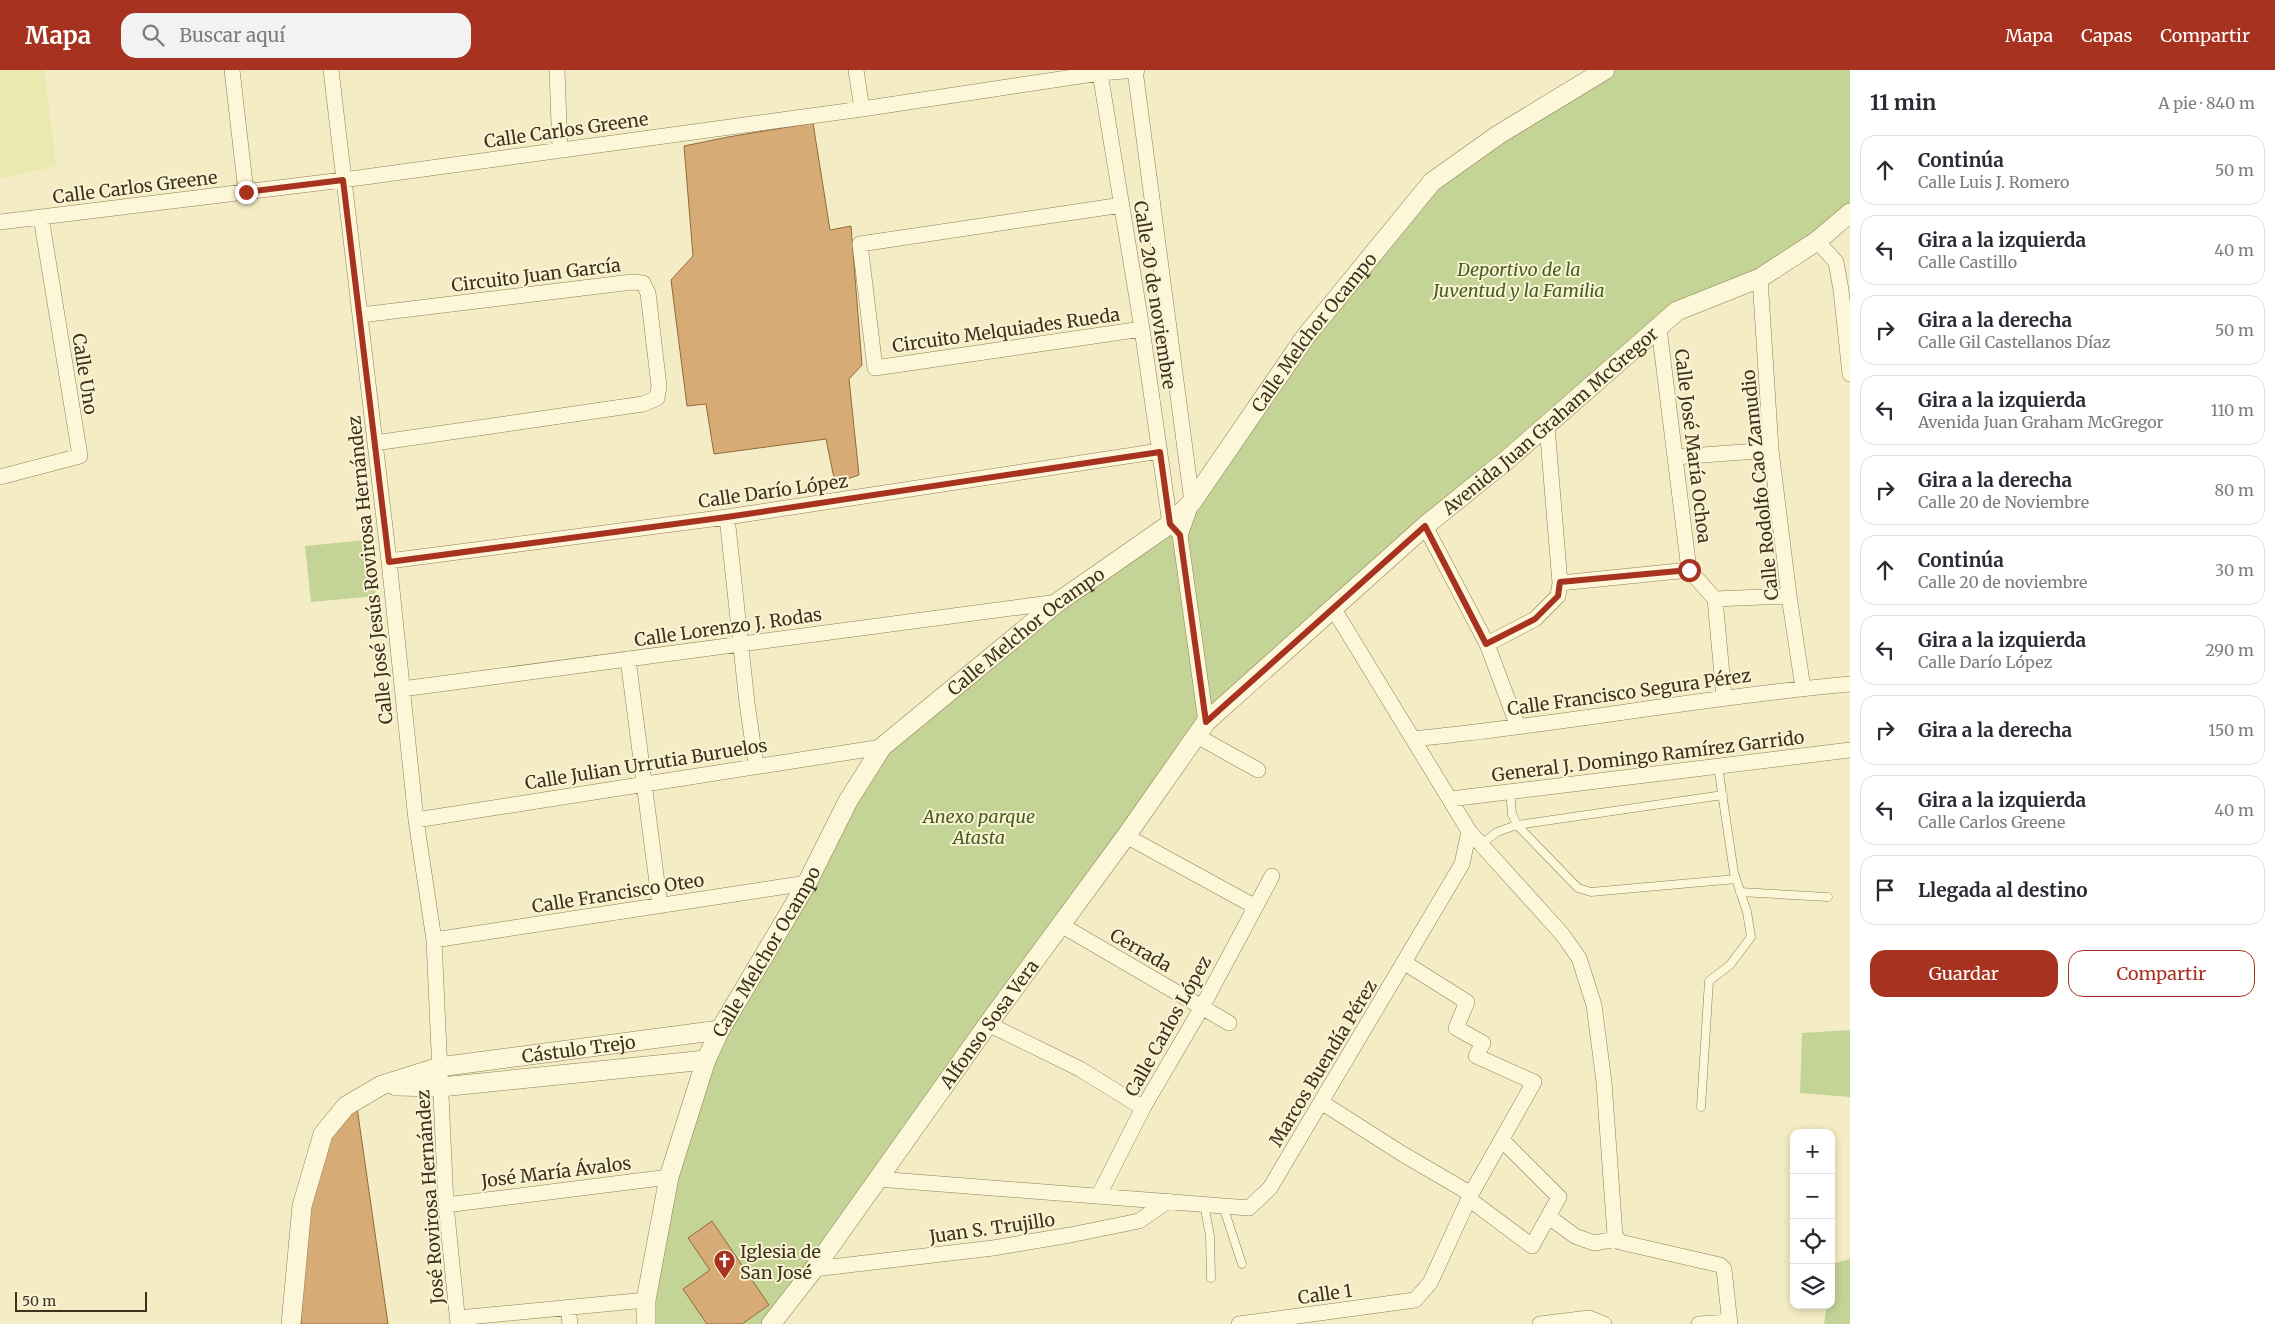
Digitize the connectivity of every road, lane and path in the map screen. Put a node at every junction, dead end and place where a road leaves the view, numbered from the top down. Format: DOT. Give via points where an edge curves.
graph roads {
  1 [pos="232,70"];
  2 [pos="331,70"];
  3 [pos="557,70"];
  4 [pos="856,70"];
  5 [pos="1136,70"];
  6 [pos="1605,70"];
  7 [pos="1102,72"];
  8 [pos="862,109"];
  9 [pos="560,150"];
  10 [pos="343,180"];
  11 [pos="246,192"];
  12 [pos="1122,205"];
  13 [pos="1850,213"];
  14 [pos="42,216"];
  15 [pos="0,222"];
  16 [pos="1817,241"];
  17 [pos="1760,278"];
  18 [pos="1846,290"];
  19 [pos="361,315"];
  20 [pos="1659,328"];
  21 [pos="1142,329"];
  22 [pos="1850,374"];
  23 [pos="1547,426"];
  24 [pos="375,443"];
  25 [pos="1772,450"];
  26 [pos="1160,452"];
  27 [pos="1675,457"];
  28 [pos="0,477"];
  29 [pos="1192,502"];
  30 [pos="727,517"];
  31 [pos="1425,526"];
  32 [pos="1175,530"];
  33 [pos="389,562"];
  34 [pos="1689,570"];
  35 [pos="1560,582"];
  36 [pos="1789,596"];
  37 [pos="1714,599"];
  38 [pos="1058,602"];
  39 [pos="1333,608"];
  40 [pos="741,644"];
  41 [pos="1486,644"];
  42 [pos="628,659"];
  43 [pos="1850,684"];
  44 [pos="1803,688"];
  45 [pos="402,690"];
  46 [pos="1724,696"];
  47 [pos="1518,728"];
  48 [pos="1201,729"];
  49 [pos="1413,739"];
  50 [pos="882,747"];
  51 [pos="1850,750"];
  52 [pos="756,765"];
  53 [pos="1718,766"];
  54 [pos="1258,770"];
  55 [pos="644,783"];
  56 [pos="1510,791"];
  57 [pos="1723,795"];
  58 [pos="1450,800"];
  59 [pos="416,820"];
  60 [pos="1517,825"];
  61 [pos="1469,831"];
  62 [pos="1126,836"];
  63 [pos="1480,845"];
  64 [pos="1272,876"];
  65 [pos="1736,879"];
  66 [pos="807,883"];
  67 [pos="1740,892"];
  68 [pos="1828,897"];
  69 [pos="660,906"];
  70 [pos="1254,906"];
  71 [pos="1061,925"];
  72 [pos="434,940"];
  73 [pos="1405,963"];
  74 [pos="1202,1007"];
  75 [pos="1229,1023"];
  76 [pos="988,1024"];
  77 [pos="720,1030"];
  78 [pos="706,1060"];
  79 [pos="439,1067"];
  80 [pos="382,1085"];
  81 [pos="441,1087"];
  82 [pos="1321,1102"];
  83 [pos="1701,1107"];
  84 [pos="1143,1108"];
  85 [pos="1502,1140"];
  86 [pos="669,1178"];
  87 [pos="877,1179"];
  88 [pos="1098,1195"];
  89 [pos="1470,1196"];
  90 [pos="1168,1201"];
  91 [pos="1204,1204"];
  92 [pos="446,1205"];
  93 [pos="1223,1206"];
  94 [pos="1549,1217"];
  95 [pos="1617,1239"];
  96 [pos="1242,1264"];
  97 [pos="814,1269"];
  98 [pos="1211,1278"];
  99 [pos="646,1300"];
  100 [pos="568,1307"];
  101 [pos="458,1321"];
  102 [pos="1729,1323"];
  103 [pos="291,1324"];
  104 [pos="570,1324"];
  105 [pos="646,1324"];
  106 [pos="771,1324"];
  107 [pos="1239,1324"];
  108 [pos="1540,1324"];
  109 [pos="1604,1324"];
  110 [pos="1699,1324"];
  1 -- 11 [label="street"];
  2 -- 10 [label="street, Calle José Jesús Rovirosa Hernández"];
  3 -- 9 [label="street"];
  4 -- 8 [label="street"];
  5 -- 7 [label="street, Calle Carlos Greene"];
  5 -- 29 [label="street, Calle 20 de noviembre"];
  6 -- 29 [label="street, Calle Melchor Ocampo" via="1498,135 1432,182 1306,336"];
  7 -- 8 [label="street, Calle Carlos Greene"];
  7 -- 12 [label="street, Calle 20 de noviembre"];
  8 -- 9 [label="street, Calle Carlos Greene"];
  9 -- 10 [label="street, Calle Carlos Greene"];
  10 -- 11 [label="street, Calle Carlos Greene"];
  10 -- 19 [label="street, Calle José Jesús Rovirosa Hernández"];
  11 -- 14 [label="street, Calle Carlos Greene"];
  12 -- 21 [label="street, Calle 20 de noviembre"];
  12 -- 21 [label="street, Circuito Melquiades Rueda" via="860,244 875,368"];
  13 -- 16 [label="street, Avenida Juan Graham McGregor"];
  14 -- 15 [label="street, Calle Carlos Greene"];
  14 -- 28 [label="street, Calle Uno" via="80,456"];
  16 -- 17 [label="street, Avenida Juan Graham McGregor"];
  16 -- 18 [label="street" via="1836,262"];
  17 -- 20 [label="street, Avenida Juan Graham McGregor" via="1677,311"];
  17 -- 25 [label="street, Calle Rodolfo Cao Zamudio"];
  18 -- 22 [label="street"];
  19 -- 24 [label="street, Calle José Jesús Rovirosa Hernández"];
  19 -- 24 [label="street, Circuito Juan García" via="643,283 648,293 658,377 657,398 644,404"];
  20 -- 23 [label="street, Avenida Juan Graham McGregor"];
  20 -- 27 [label="street, Calle José María Ochoa"];
  21 -- 26 [label="street, Calle 20 de noviembre"];
  23 -- 31 [label="street, Avenida Juan Graham McGregor"];
  23 -- 35 [label="street"];
  24 -- 33 [label="street, Calle José Jesús Rovirosa Hernández"];
  25 -- 27 [label="street"];
  25 -- 36 [label="street, Calle Rodolfo Cao Zamudio"];
  26 -- 30 [label="street, Calle Darío López"];
  26 -- 32 [label="street, Calle 20 de noviembre"];
  27 -- 34 [label="street, Calle José María Ochoa"];
  29 -- 32 [label="street, Calle Melchor Ocampo"];
  30 -- 33 [label="street, Calle Darío López"];
  30 -- 40 [label="street"];
  31 -- 39 [label="street, Avenida Juan Graham McGregor"];
  31 -- 41 [label="street"];
  32 -- 38 [label="street, Calle Melchor Ocampo"];
  32 -- 48 [label="street"];
  33 -- 45 [label="street, Calle José Jesús Rovirosa Hernández"];
  34 -- 35 [label="street"];
  34 -- 37 [label="street"];
  35 -- 41 [label="street" via="1558,596 1535,619"];
  36 -- 37 [label="street"];
  36 -- 44 [label="street, Calle Rodolfo Cao Zamudio"];
  37 -- 46 [label="street"];
  38 -- 40 [label="street, Calle Lorenzo J. Rodas"];
  38 -- 50 [label="street, Calle Melchor Ocampo"];
  39 -- 48 [label="street, Avenida Juan Graham McGregor"];
  39 -- 49 [label="street"];
  40 -- 42 [label="street, Calle Lorenzo J. Rodas"];
  40 -- 52 [label="street"];
  41 -- 47 [label="street"];
  42 -- 45 [label="street, Calle Lorenzo J. Rodas"];
  42 -- 55 [label="street"];
  43 -- 44 [label="street, Calle Francisco Segura Pérez"];
  44 -- 46 [label="street, Calle Francisco Segura Pérez"];
  45 -- 59 [label="street, Calle José Jesús Rovirosa Hernández"];
  46 -- 47 [label="street, Calle Francisco Segura Pérez"];
  47 -- 49 [label="street, Calle Francisco Segura Pérez"];
  48 -- 54 [label="street"];
  48 -- 62 [label="street, Alfonso Sosa Vera"];
  49 -- 58 [label="street"];
  50 -- 52 [label="street, Calle Julian Urrutia Buruelos"];
  50 -- 66 [label="street, Calle Melchor Ocampo" via="848,801"];
  51 -- 53 [label="street, General J. Domingo Ramírez Garrido"];
  52 -- 55 [label="street, Calle Julian Urrutia Buruelos"];
  53 -- 56 [label="street, General J. Domingo Ramírez Garrido"];
  53 -- 57 [label="lane"];
  55 -- 59 [label="street, Calle Julian Urrutia Buruelos"];
  55 -- 69 [label="street"];
  56 -- 58 [label="street, General J. Domingo Ramírez Garrido"];
  56 -- 60 [label="lane" via="1512,814"];
  57 -- 60 [label="lane"];
  57 -- 65 [label="lane"];
  58 -- 61 [label="street"];
  59 -- 72 [label="street, Calle José Jesús Rovirosa Hernández"];
  60 -- 63 [label="lane" via="1497,832"];
  60 -- 65 [label="lane" via="1578,888 1592,892"];
  61 -- 63 [label="street"];
  61 -- 73 [label="street, Marcos Buendía Pérez" via="1462,864"];
  62 -- 70 [label="street"];
  62 -- 71 [label="street, Alfonso Sosa Vera"];
  63 -- 95 [label="street" via="1562,934 1579,958 1594,1006"];
  64 -- 70 [label="street, Calle Carlos López"];
  65 -- 67 [label="lane"];
  66 -- 69 [label="street, Calle Francisco Oteo"];
  66 -- 77 [label="street, Calle Melchor Ocampo"];
  67 -- 68 [label="lane"];
  67 -- 83 [label="lane" via="1751,937 1730,965 1709,981"];
  69 -- 72 [label="street, Calle Francisco Oteo"];
  70 -- 74 [label="street, Calle Carlos López"];
  71 -- 74 [label="street, Cerrada"];
  71 -- 76 [label="street, Alfonso Sosa Vera"];
  72 -- 79 [label="street, Calle José Jesús Rovirosa Hernández"];
  73 -- 82 [label="street, Marcos Buendía Pérez"];
  73 -- 85 [label="street" via="1467,1002 1456,1028 1483,1043 1476,1056 1534,1082"];
  74 -- 75 [label="street, Cerrada"];
  74 -- 84 [label="street, Calle Carlos López"];
  76 -- 84 [label="street" via="1080,1068"];
  76 -- 87 [label="street, Alfonso Sosa Vera"];
  77 -- 78 [label="street, Calle Melchor Ocampo"];
  77 -- 79 [label="street, Cástulo Trejo"];
  78 -- 81 [label="street, Cástulo Trejo"];
  78 -- 86 [label="street, Calle Melchor Ocampo"];
  79 -- 80 [label="street, Cástulo Trejo"];
  79 -- 81 [label="street, José Rovirosa Hernández"];
  80 -- 81 [label="street, Cástulo Trejo"];
  80 -- 103 [label="street, Cástulo Trejo" via="346,1106 323,1134 302,1206"];
  81 -- 92 [label="street, José Rovirosa Hernández"];
  82 -- 89 [label="street"];
  82 -- 93 [label="street, Marcos Buendía Pérez" via="1270,1188 1249,1208"];
  84 -- 88 [label="street, Calle Carlos López"];
  85 -- 89 [label="street"];
  85 -- 94 [label="street" via="1559,1197"];
  86 -- 92 [label="street, José María Ávalos"];
  86 -- 99 [label="street, Calle Melchor Ocampo"];
  87 -- 88 [label="street, Marcos Buendía Pérez"];
  87 -- 97 [label="street, Alfonso Sosa Vera"];
  88 -- 90 [label="street, Marcos Buendía Pérez"];
  89 -- 94 [label="street" via="1532,1246"];
  89 -- 107 [label="street, Calle 1" via="1430,1283 1415,1300"];
  90 -- 91 [label="street, Marcos Buendía Pérez"];
  90 -- 97 [label="street, Juan S. Trujillo" via="1139,1221 1070,1235 993,1248"];
  91 -- 93 [label="street, Marcos Buendía Pérez"];
  91 -- 98 [label="lane" via="1210,1236"];
  92 -- 101 [label="street, José Rovirosa Hernández"];
  93 -- 96 [label="lane"];
  94 -- 95 [label="street" via="1575,1236 1594,1243"];
  95 -- 102 [label="street" via="1720,1265 1724,1269"];
  97 -- 106 [label="street, Alfonso Sosa Vera"];
  99 -- 100 [label="street"];
  99 -- 105 [label="street, Calle Melchor Ocampo"];
  100 -- 101 [label="street"];
  100 -- 104 [label="street"];
  102 -- 110 [label="street"];
  108 -- 109 [label="street" via="1589,1318"];
}
